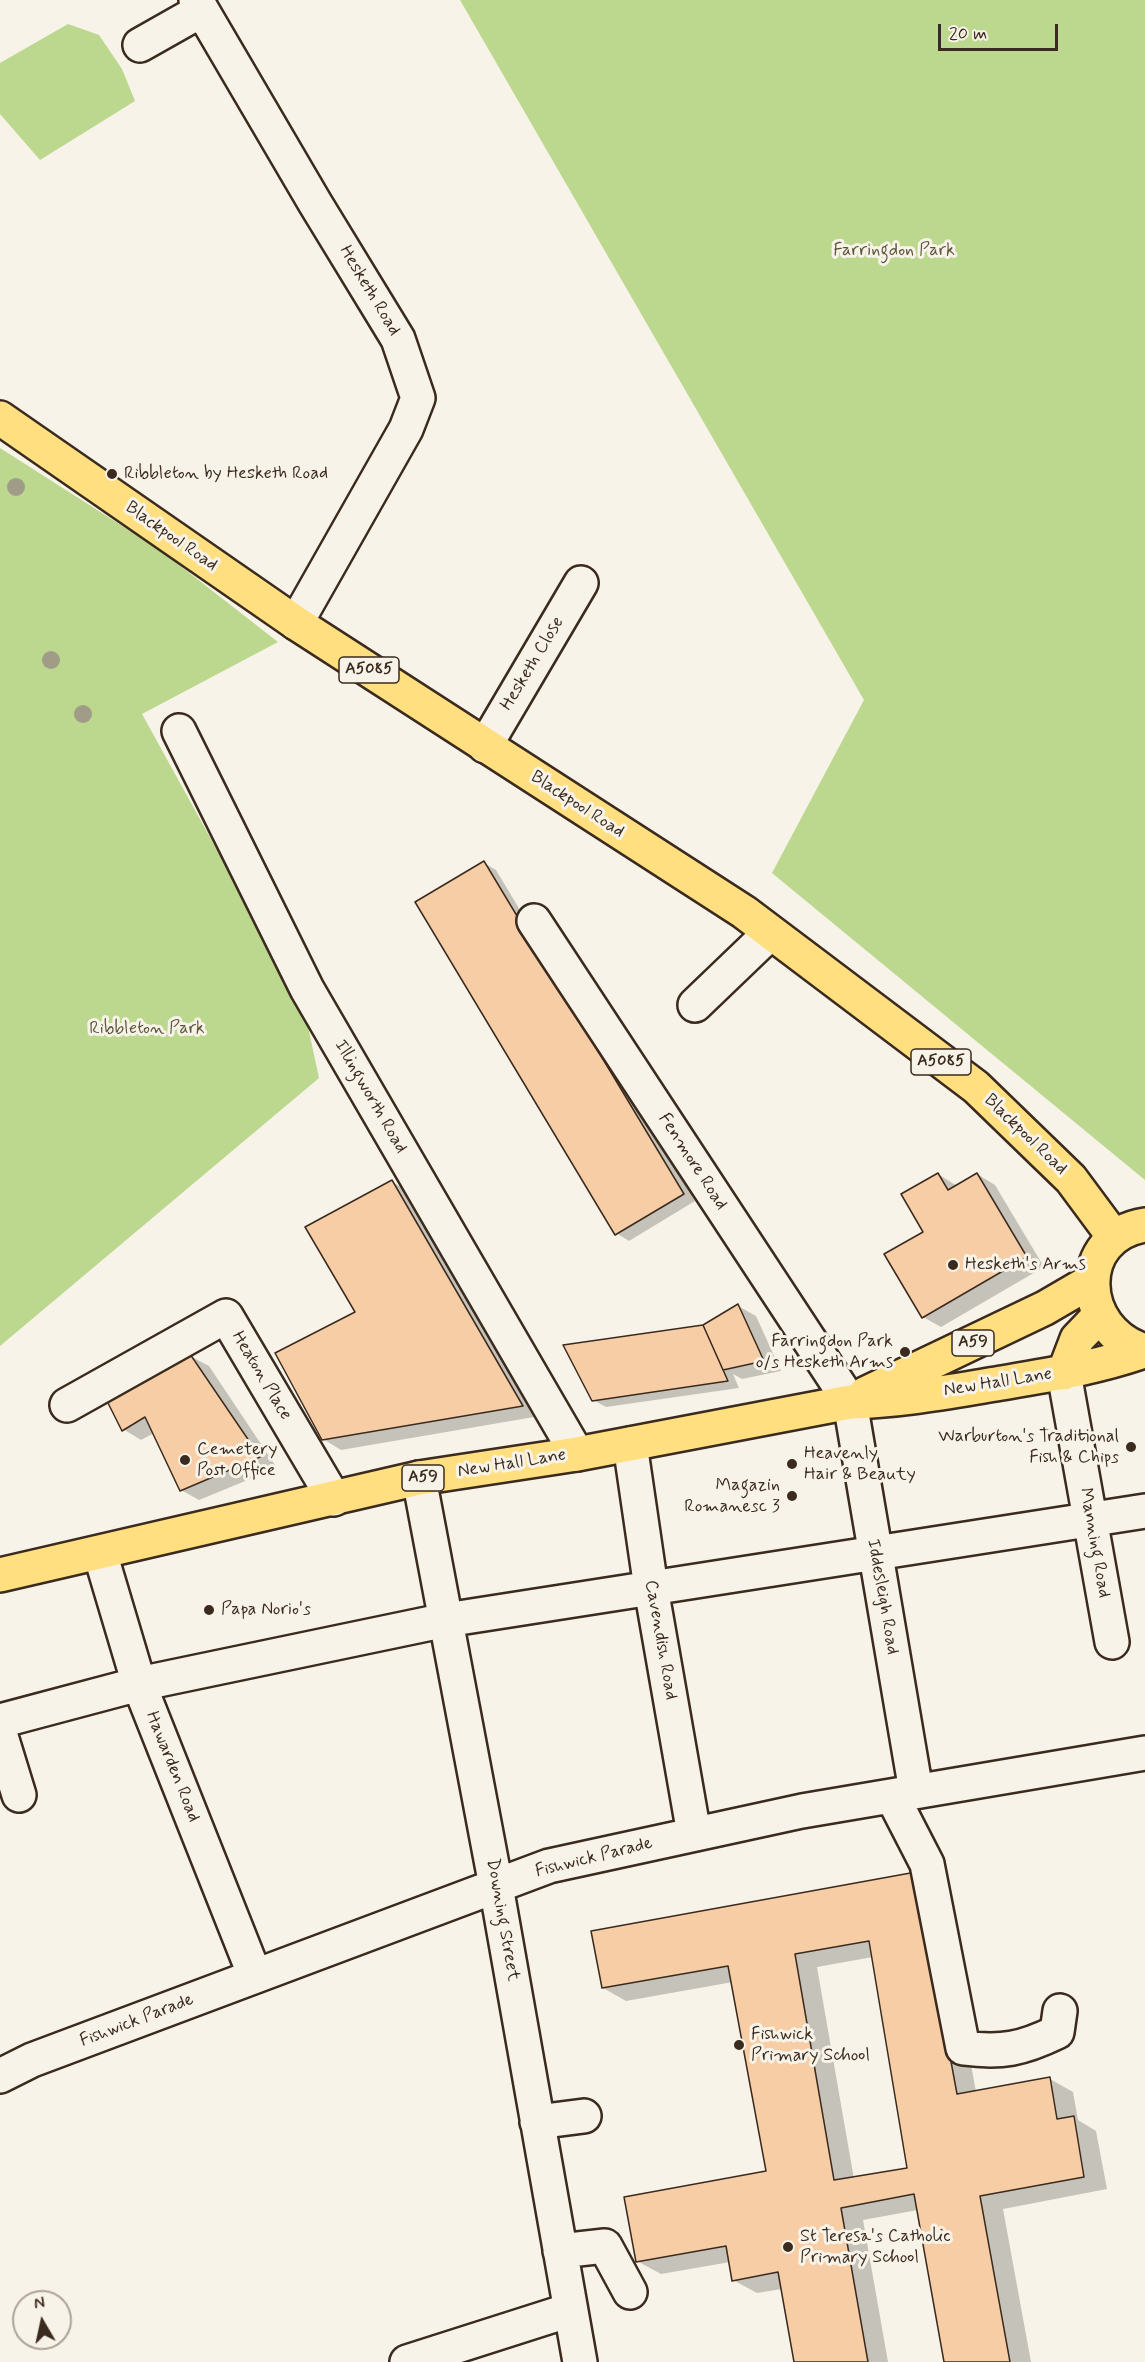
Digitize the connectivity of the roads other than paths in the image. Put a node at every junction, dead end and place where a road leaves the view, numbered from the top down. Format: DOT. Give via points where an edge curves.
graph roads {
  1 [pos="199,5"];
  2 [pos="140,45"];
  3 [pos="0,418"];
  4 [pos="581,583"];
  5 [pos="296,623"];
  6 [pos="179,731"];
  7 [pos="485,746"];
  8 [pos="534,921"];
  9 [pos="769,934"];
  10 [pos="695,1005"];
  11 [pos="1145,1225"];
  12 [pos="1114,1238"];
  13 [pos="1093,1280"];
  14 [pos="1099,1316"];
  15 [pos="1145,1351"];
  16 [pos="1064,1373"];
  17 [pos="850,1402"];
  18 [pos="67,1405"];
  19 [pos="630,1444"];
  20 [pos="578,1454"];
  21 [pos="419,1478"];
  22 [pos="334,1499"];
  23 [pos="1145,1511"];
  24 [pos="1089,1520"];
  25 [pos="874,1552"];
  26 [pos="100,1553"];
  27 [pos="0,1575"];
  28 [pos="651,1588"];
  29 [pos="446,1620"];
  30 [pos="1112,1642"];
  31 [pos="139,1684"];
  32 [pos="0,1721"];
  33 [pos="0,1733"];
  34 [pos="1145,1753"];
  35 [pos="904,1793"];
  36 [pos="19,1795"];
  37 [pos="694,1834"];
  38 [pos="496,1886"];
  39 [pos="255,1976"];
  40 [pos="1060,2011"];
  41 [pos="0,2076"];
  42 [pos="584,2116"];
  43 [pos="537,2122"];
  44 [pos="560,2251"];
  45 [pos="630,2292"];
  46 [pos="570,2310"];
  47 [pos="407,2362"];
  48 [pos="580,2362"];
  1 -- 2 [label="street"];
  1 -- 5 [label="street, Hesketh Road" via="398,339 418,398 406,429"];
  3 -- 5 [label="highway, Blackpool Road / A5085"];
  4 -- 7 [label="street, Hesketh Close"];
  5 -- 7 [label="highway, Blackpool Road / A5085"];
  6 -- 20 [label="street, Illingworth Road" via="307,989"];
  7 -- 9 [label="highway, Blackpool Road / A5085" via="744,912"];
  8 -- 17 [label="street, Fenmore Road"];
  9 -- 10 [label="street"];
  9 -- 12 [label="highway, Blackpool Road / A5085" via="976,1088 1071,1179"];
  11 -- 12 [label="highway"];
  12 -- 13 [label="highway, A59" via="1097,1263"];
  13 -- 14 [label="highway, A59" via="1093,1299"];
  13 -- 17 [label="highway, New Hall Lane / A59" via="1045,1308"];
  14 -- 15 [label="highway, A59" via="1126,1345"];
  14 -- 16 [label="highway" via="1077,1339"];
  15 -- 16 [label="highway, New Hall Lane / A59"];
  16 -- 17 [label="highway, New Hall Lane / A59" via="893,1401"];
  16 -- 24 [label="street, Manning Road"];
  17 -- 19 [label="highway, New Hall Lane / A59"];
  17 -- 25 [label="street, Iddesleigh Road"];
  18 -- 22 [label="street, Heaton Place" via="226,1316"];
  19 -- 20 [label="highway, New Hall Lane / A59"];
  19 -- 28 [label="street, Cavendish Road"];
  20 -- 21 [label="highway, New Hall Lane / A59"];
  21 -- 22 [label="highway, New Hall Lane / A59"];
  21 -- 29 [label="street, Downing Street"];
  22 -- 26 [label="highway, New Hall Lane / A59"];
  23 -- 24 [label="street"];
  24 -- 25 [label="street"];
  24 -- 30 [label="street, Manning Road"];
  25 -- 28 [label="street"];
  25 -- 35 [label="street, Iddesleigh Road"];
  26 -- 27 [label="highway, New Hall Lane / A59"];
  26 -- 31 [label="street, Hawarden Road"];
  28 -- 29 [label="street"];
  28 -- 37 [label="street, Cavendish Road"];
  29 -- 31 [label="street"];
  29 -- 38 [label="street, Downing Street"];
  31 -- 32 [label="street"];
  31 -- 39 [label="street, Hawarden Road"];
  33 -- 36 [label="street"];
  34 -- 35 [label="street, Fishwick Parade"];
  35 -- 37 [label="street, Fishwick Parade"];
  35 -- 40 [label="street, Iddesleigh Road" via="927,1864 963,2048 994,2052 1027,2047 1057,2032"];
  37 -- 38 [label="street, Fishwick Parade" via="549,1866"];
  38 -- 39 [label="street, Fishwick Parade"];
  38 -- 43 [label="street, Downing Street"];
  39 -- 41 [label="street, Fishwick Parade" via="32,2060"];
  42 -- 43 [label="street"];
  43 -- 44 [label="street, Downing Street"];
  44 -- 45 [label="street" via="606,2246"];
  44 -- 46 [label="street, Downing Street"];
  46 -- 47 [label="street"];
  46 -- 48 [label="street, Downing Street"];
}
